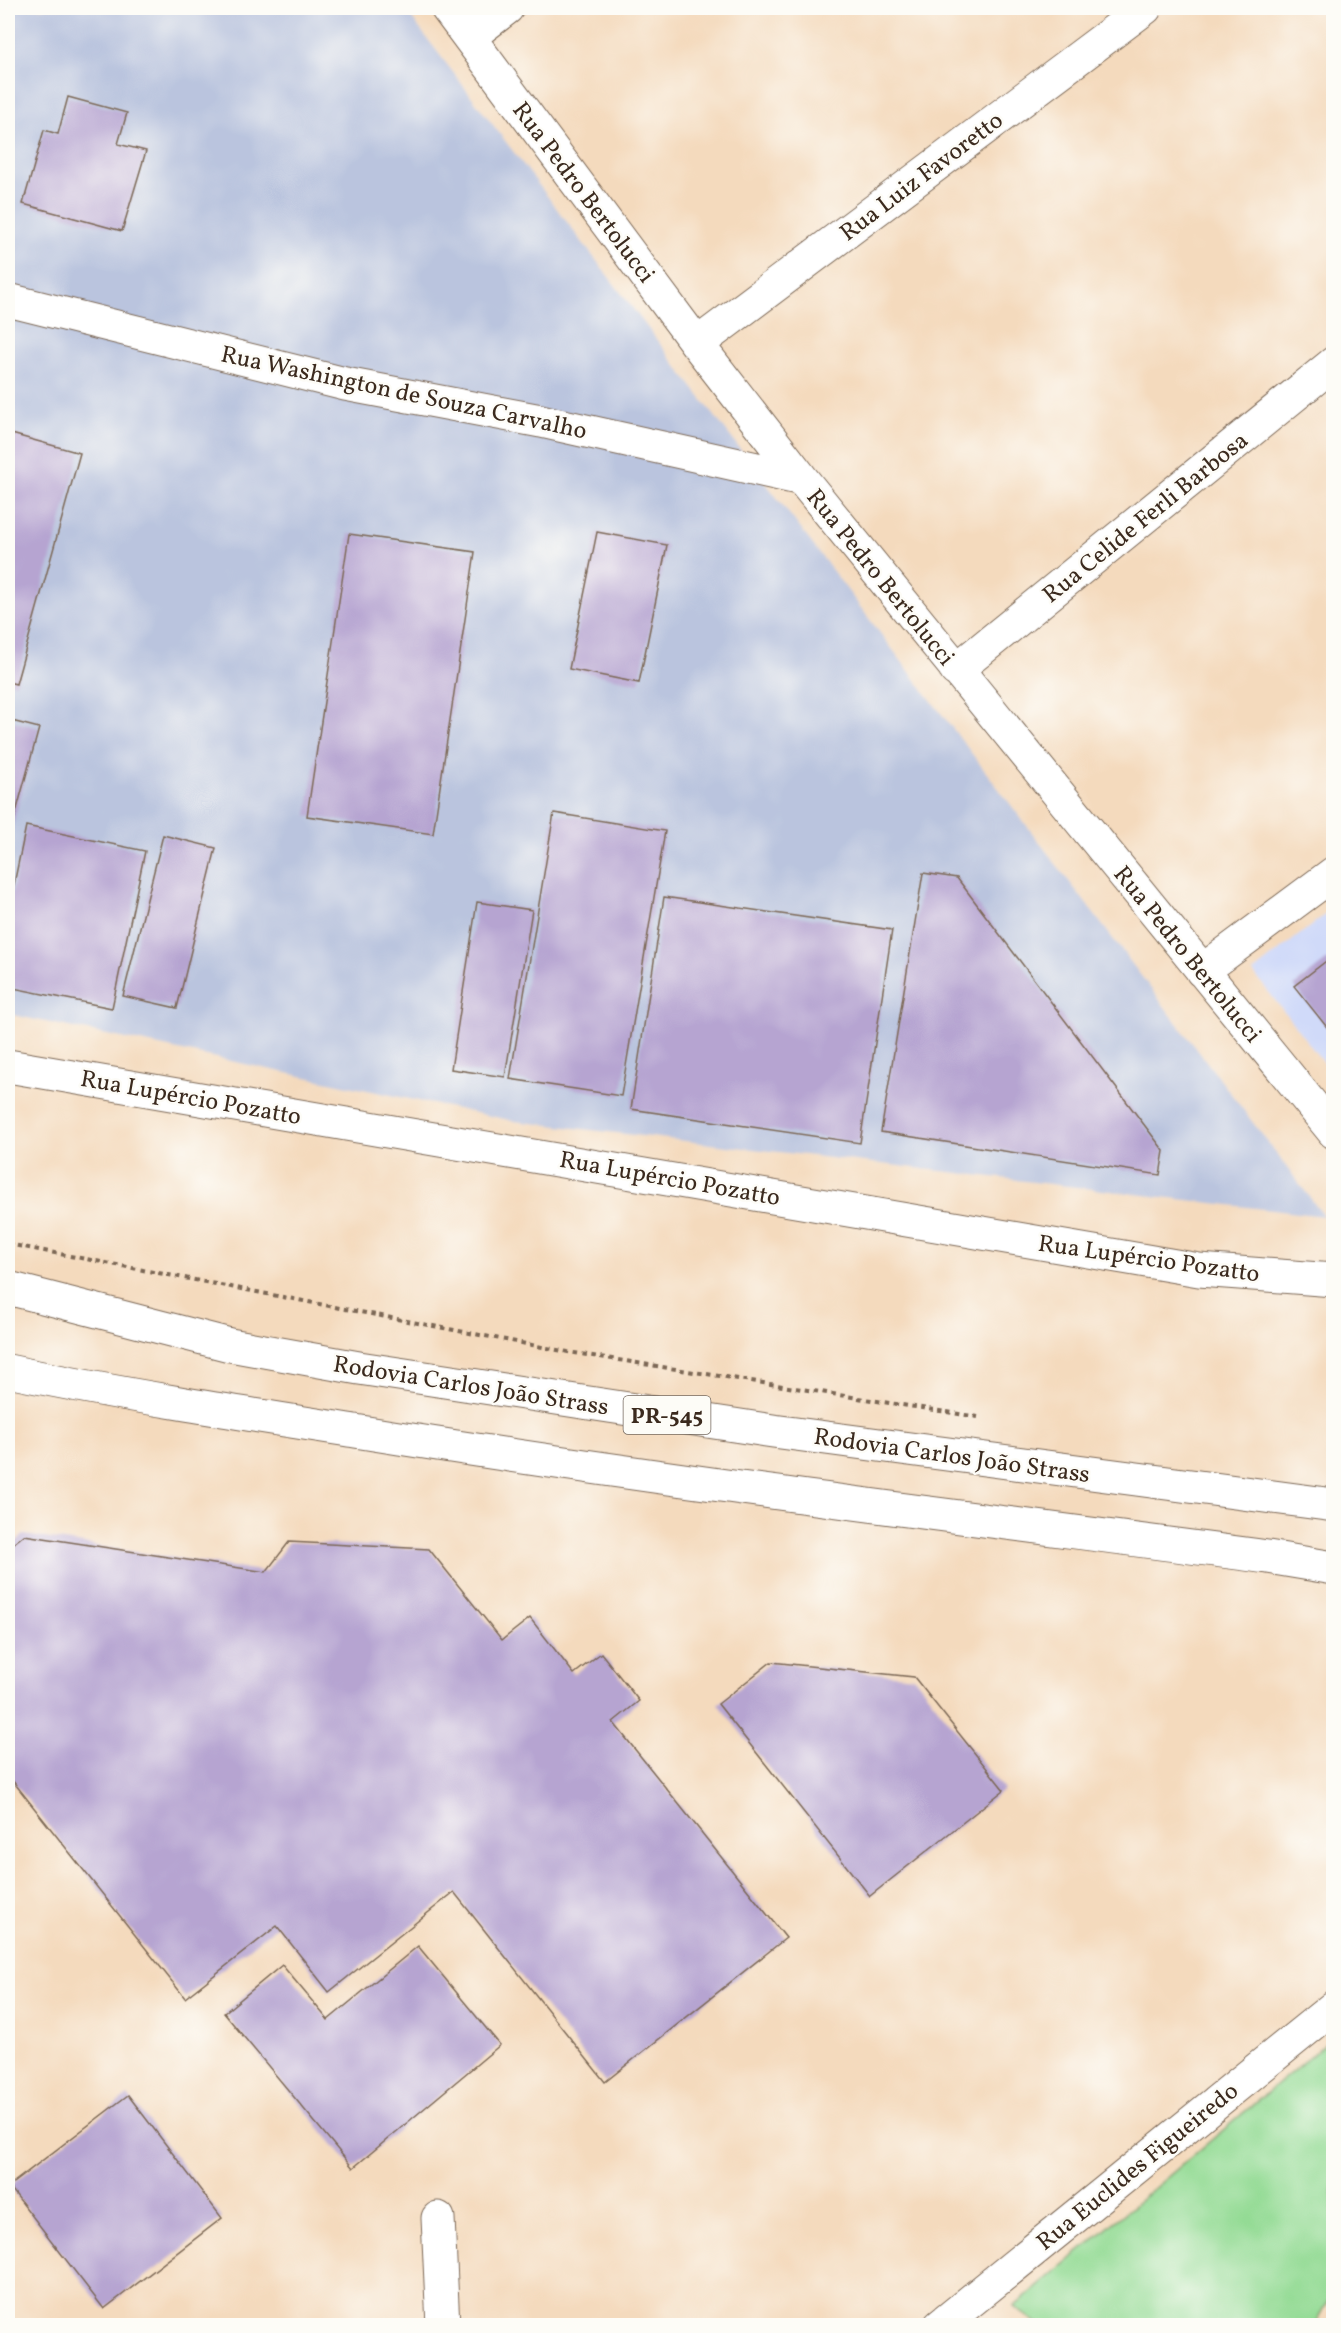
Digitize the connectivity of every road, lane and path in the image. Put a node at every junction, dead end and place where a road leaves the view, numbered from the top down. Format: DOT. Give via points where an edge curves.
graph roads {
  1 [pos="447,8"];
  2 [pos="507,8"];
  3 [pos="1145,8"];
  4 [pos="469,37"];
  5 [pos="8,300"];
  6 [pos="697,344"];
  7 [pos="1334,363"];
  8 [pos="802,479"];
  9 [pos="956,670"];
  10 [pos="1334,873"];
  11 [pos="1202,971"];
  12 [pos="8,1066"];
  13 [pos="1334,1132"];
  14 [pos="8,1244"];
  15 [pos="1334,1280"];
  16 [pos="8,1288"];
  17 [pos="8,1371"];
  18 [pos="987,1418"];
  19 [pos="1334,1505"];
  20 [pos="1334,1568"];
  21 [pos="1334,2007"];
  22 [pos="438,2218"];
  23 [pos="443,2325"];
  24 [pos="940,2325"];
  1 -- 4 [label="main road, Rua Pedro Bertolucci"];
  2 -- 4 [label="main road"];
  3 -- 6 [label="main road, Rua Luiz Favoretto"];
  4 -- 6 [label="main road, Rua Pedro Bertolucci"];
  5 -- 8 [label="main road, Rua Washington de Souza Carvalho" via="345,384 541,421"];
  6 -- 8 [label="main road, Rua Pedro Bertolucci"];
  7 -- 9 [label="main road, Rua Celide Ferli Barbosa"];
  8 -- 9 [label="main road, Rua Pedro Bertolucci"];
  9 -- 11 [label="main road, Rua Pedro Bertolucci"];
  10 -- 11 [label="main road"];
  11 -- 13 [label="main road, Rua Pedro Bertolucci"];
  12 -- 15 [label="main road, Rua Lupércio Pozatto" via="1199,1270"];
  14 -- 18 [label="path" via="568,1352"];
  16 -- 19 [label="main road, Rodovia Carlos João Strass / PR-545" via="230,1345 370,1370 773,1431"];
  17 -- 20 [label="main road" via="473,1450"];
  21 -- 24 [label="main road, Rua Euclides Figueiredo"];
  22 -- 23 [label="main road"];
}
